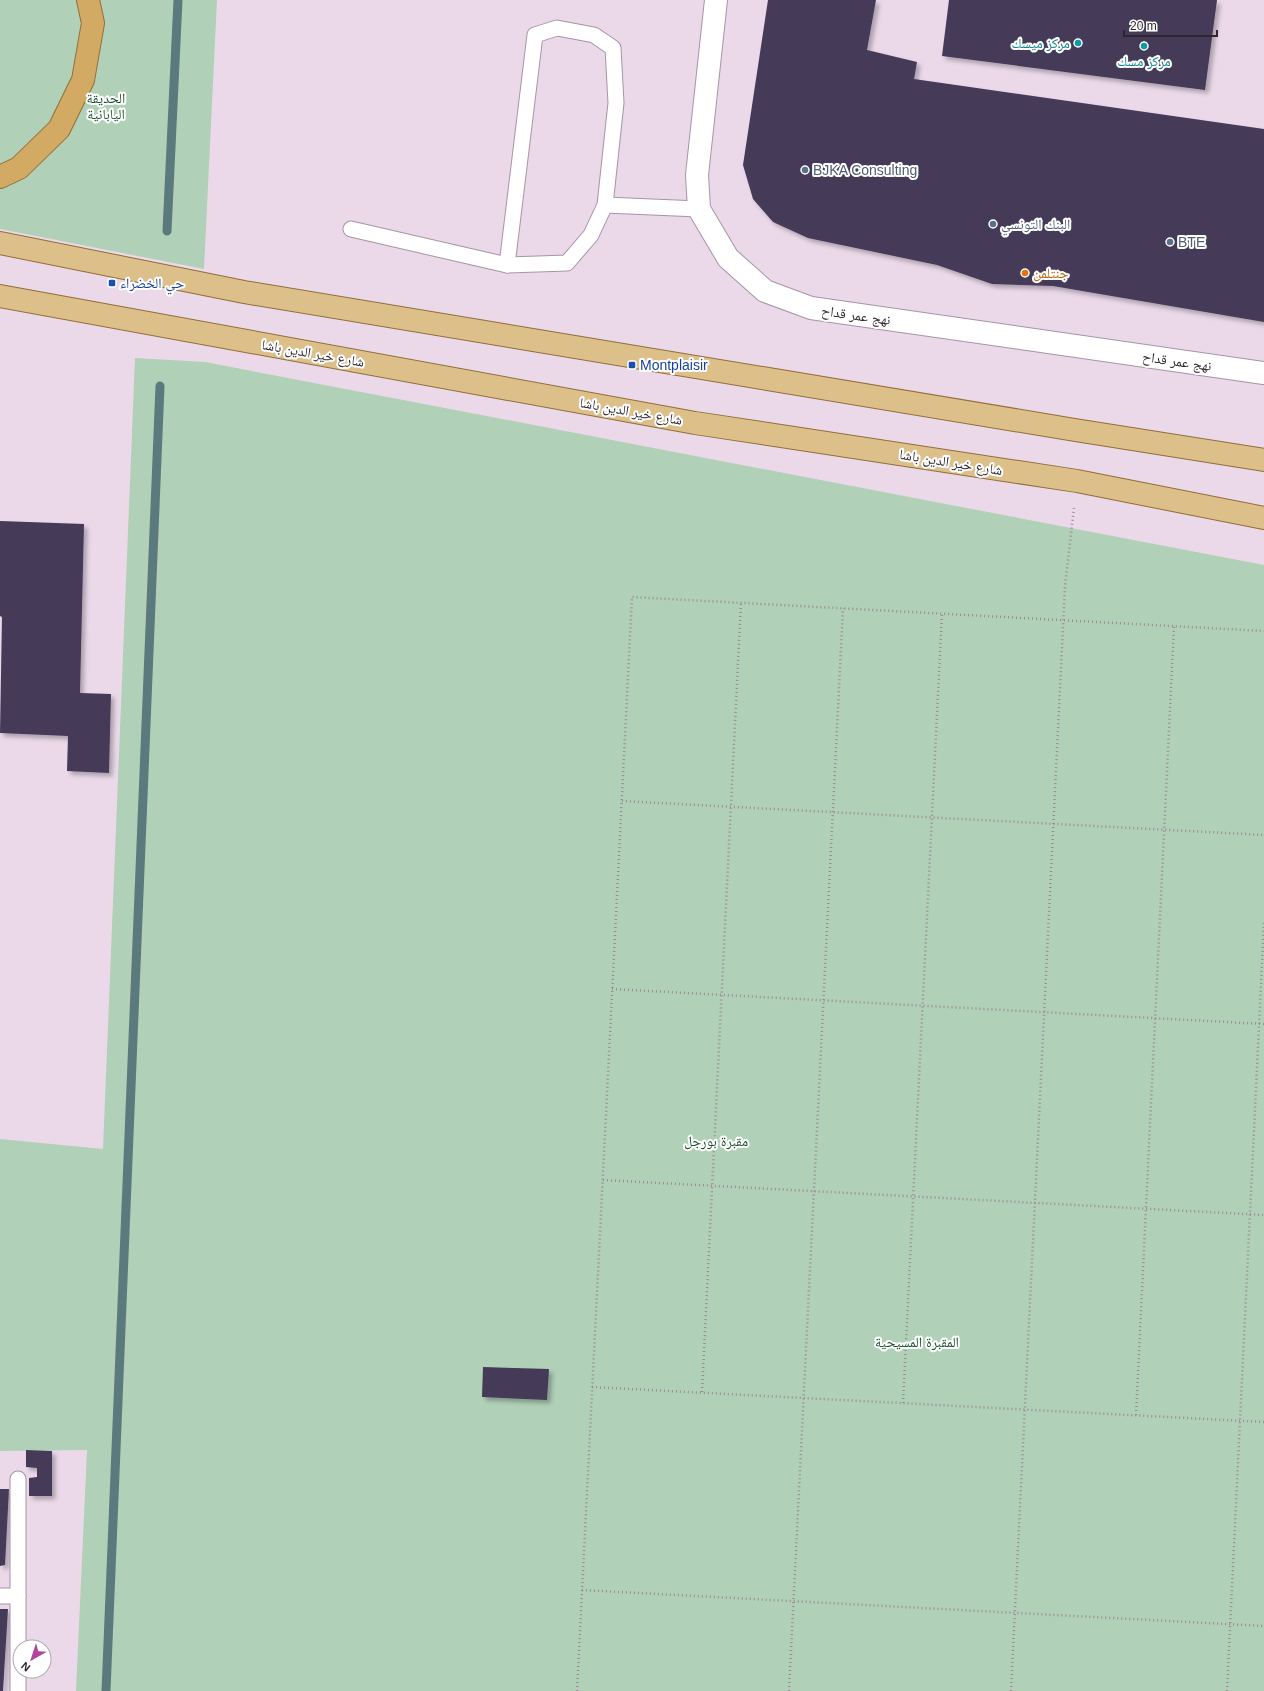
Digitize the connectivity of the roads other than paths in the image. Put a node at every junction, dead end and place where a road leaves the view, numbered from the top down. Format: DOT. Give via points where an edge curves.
graph roads {
  1 [pos="88,0"];
  2 [pos="716,0"];
  3 [pos="0,177"];
  4 [pos="605,205"];
  5 [pos="699,210"];
  6 [pos="351,229"];
  7 [pos="0,244"];
  8 [pos="508,265"];
  9 [pos="0,296"];
  10 [pos="1264,373"];
  11 [pos="1264,460"];
  12 [pos="1264,518"];
  13 [pos="18,1479"];
  14 [pos="0,1596"];
  15 [pos="18,1596"];
  16 [pos="18,1691"];
  1 -- 3 [label="highway" via="93,23 83,80 59,129 19,168"];
  2 -- 5 [label="street, نهج عمر قداح" via="697,175"];
  4 -- 5 [label="lane"];
  4 -- 8 [label="lane" via="591,234 567,263"];
  4 -- 8 [label="lane" via="616,103 613,48 594,35 557,28 535,35"];
  5 -- 10 [label="street, نهج عمر قداح" via="728,258 765,291 811,308"];
  6 -- 8 [label="lane"];
  7 -- 11 [label="main road" via="244,292"];
  9 -- 12 [label="main road, شارع خير الدين باشا" via="695,423 1077,481"];
  13 -- 15 [label="lane"];
  14 -- 15 [label="lane"];
  15 -- 16 [label="lane"];
}
